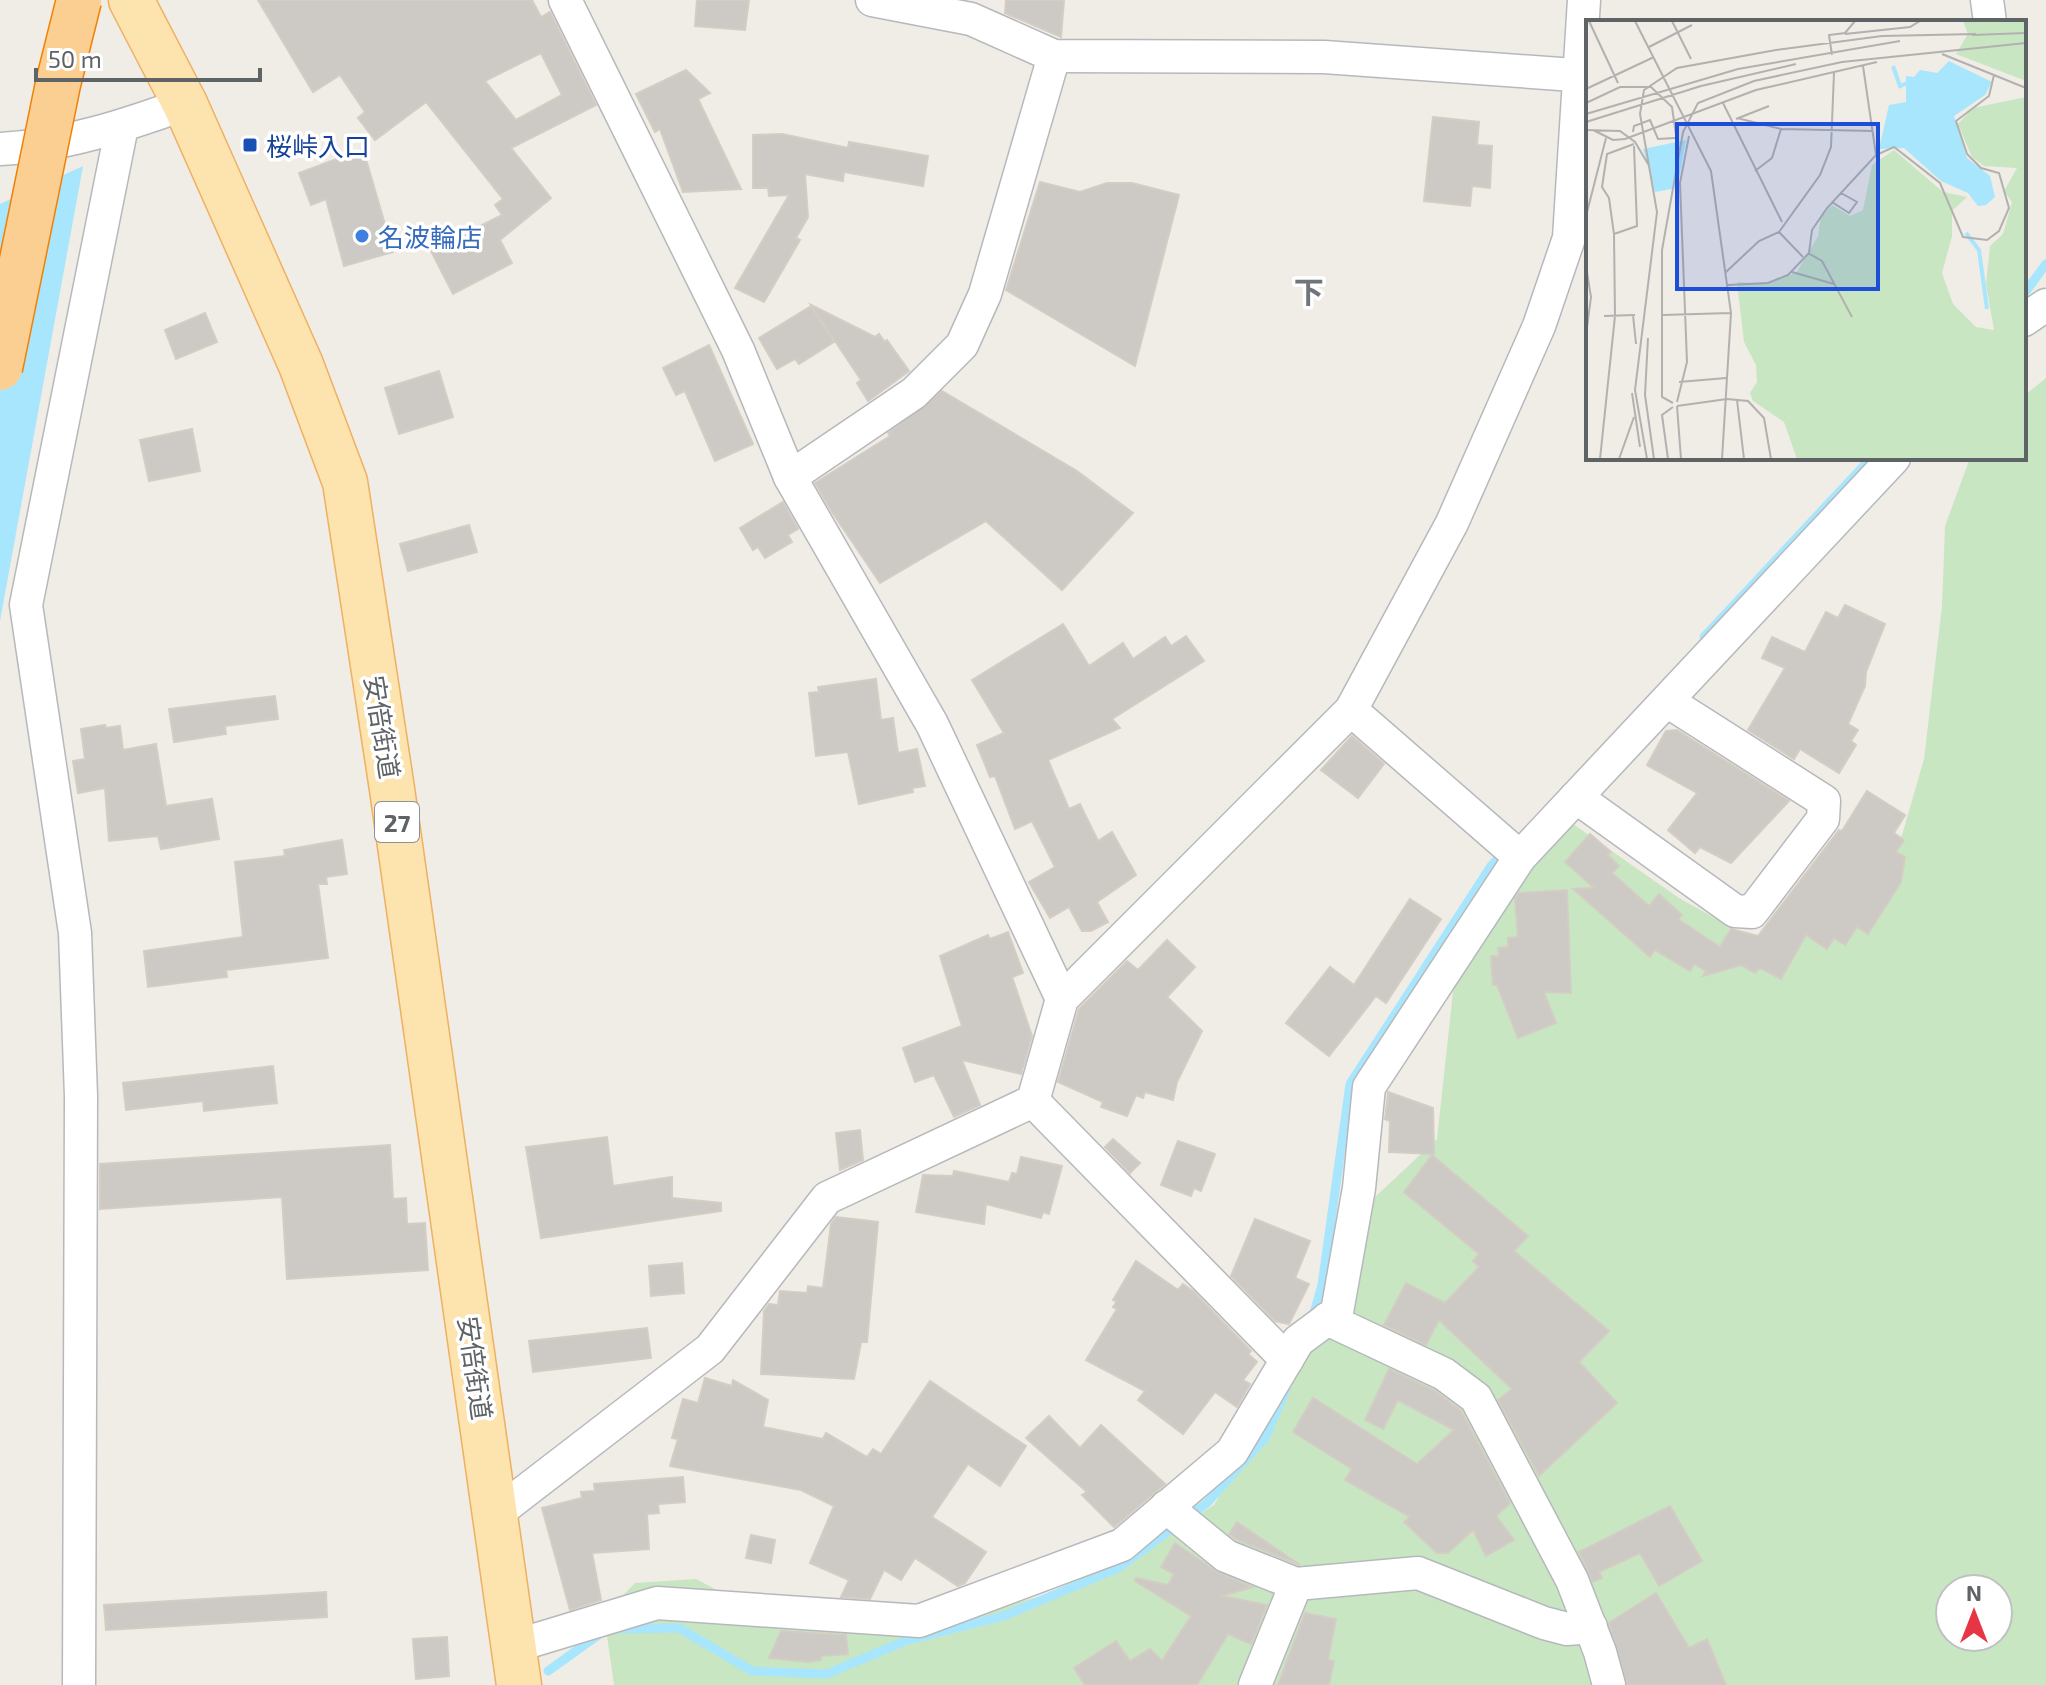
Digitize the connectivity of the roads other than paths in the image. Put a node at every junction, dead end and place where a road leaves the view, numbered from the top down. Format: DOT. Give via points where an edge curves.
graph roads {
  1 [pos="79,0"];
  2 [pos="131,0"];
  3 [pos="565,0"];
  4 [pos="872,0"];
  5 [pos="1584,0"];
  6 [pos="1987,0"];
  7 [pos="1990,20"];
  8 [pos="1054,56"];
  9 [pos="1585,76"];
  10 [pos="185,104"];
  11 [pos="122,126"];
  12 [pos="0,149"];
  13 [pos="2046,305"];
  14 [pos="2026,319"];
  15 [pos="0,368"];
  16 [pos="1892,460"];
  17 [pos="790,477"];
  18 [pos="1667,701"];
  19 [pos="1351,710"];
  20 [pos="1576,797"];
  21 [pos="1520,857"];
  22 [pos="1062,999"];
  23 [pos="1033,1101"];
  24 [pos="1327,1319"];
  25 [pos="1287,1360"];
  26 [pos="1167,1508"];
  27 [pos="497,1513"];
  28 [pos="1296,1584"];
  29 [pos="1591,1627"];
  30 [pos="517,1666"];
  31 [pos="79,1685"];
  32 [pos="1255,1685"];
  33 [pos="1609,1685"];
  1 -- 15 [label="highway, bridge"];
  2 -- 10 [label="main road, 安倍街道 / 27"];
  3 -- 17 [label="street" via="738,350"];
  4 -- 8 [label="street" via="971,19"];
  5 -- 9 [label="street"];
  6 -- 7 [label="street"];
  8 -- 9 [label="street" via="1324,57"];
  8 -- 17 [label="street" via="985,294 962,345 914,393"];
  9 -- 19 [label="street" via="1569,238 1539,326 1452,523"];
  10 -- 11 [label="street"];
  10 -- 27 [label="main road, 安倍街道 / 27" via="301,365 345,482"];
  11 -- 12 [label="street"];
  11 -- 31 [label="street" via="26,605 75,933 81,1096"];
  13 -- 14 [label="street"];
  16 -- 18 [label="street"];
  17 -- 22 [label="street" via="932,724"];
  18 -- 20 [label="street"];
  18 -- 20 [label="street" via="1824,801 1823,819 1752,912 1735,911"];
  19 -- 21 [label="street"];
  19 -- 22 [label="street"];
  20 -- 21 [label="street"];
  21 -- 24 [label="street" via="1369,1087 1359,1188 1337,1312"];
  22 -- 23 [label="street"];
  23 -- 25 [label="street"];
  23 -- 27 [label="street" via="827,1198 710,1349"];
  24 -- 25 [label="street" via="1298,1341"];
  24 -- 29 [label="street" via="1444,1374 1476,1398 1572,1580"];
  25 -- 26 [label="street" via="1232,1452"];
  26 -- 28 [label="street" via="1226,1556"];
  26 -- 30 [label="street" via="1122,1545 919,1621 657,1603"];
  27 -- 30 [label="main road, 安倍街道 / 27"];
  28 -- 29 [label="street" via="1418,1573 1544,1623 1567,1629"];
  28 -- 32 [label="street"];
  29 -- 33 [label="street"];
}
